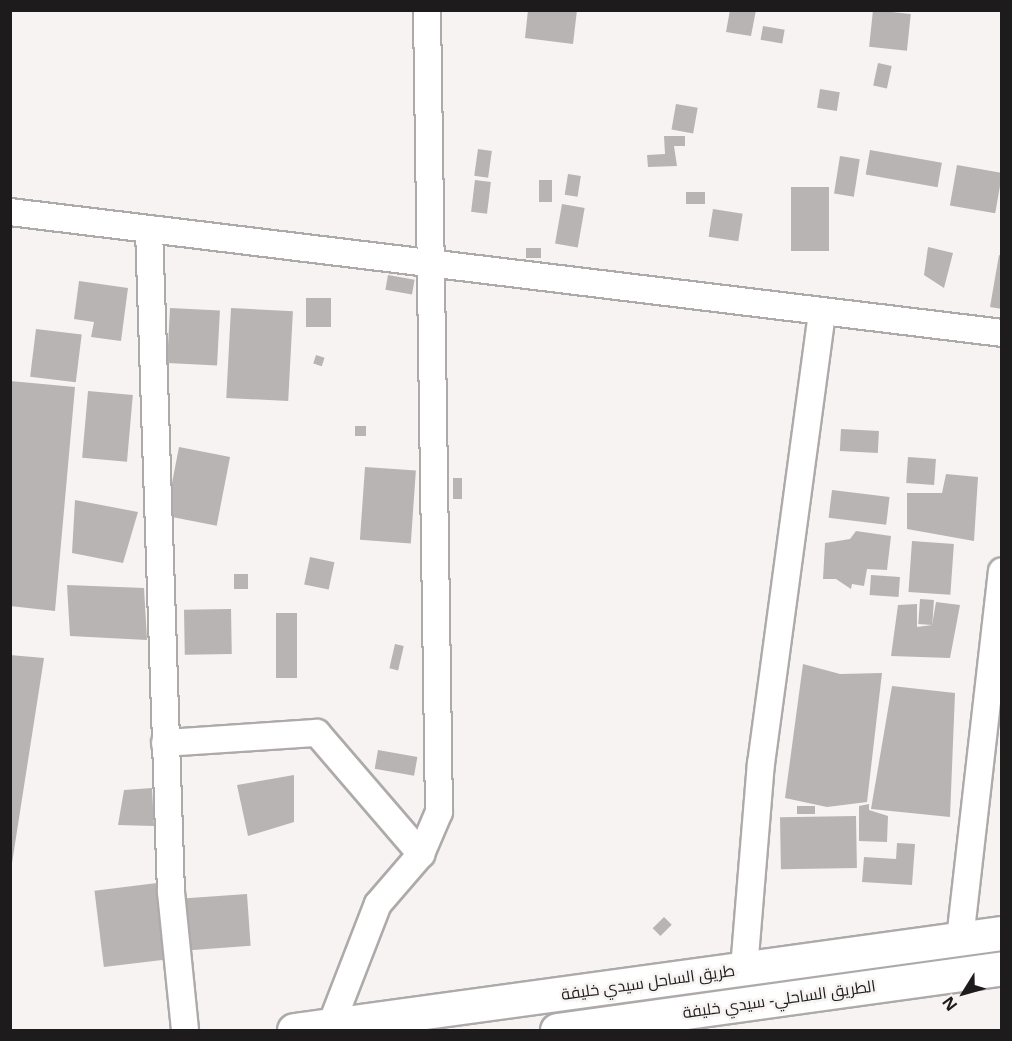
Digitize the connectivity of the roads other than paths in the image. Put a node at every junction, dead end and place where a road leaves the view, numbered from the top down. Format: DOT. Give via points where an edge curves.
graph roads {
  1 [pos="427,10"];
  2 [pos="10,212"];
  3 [pos="149,229"];
  4 [pos="431,264"];
  5 [pos="822,312"];
  6 [pos="1002,333"];
  7 [pos="1002,571"];
  8 [pos="165,743"];
  9 [pos="421,854"];
  10 [pos="1002,933"];
  11 [pos="960,939"];
  12 [pos="1002,968"];
  13 [pos="744,969"];
  14 [pos="331,1025"];
  15 [pos="185,1030"];
  16 [pos="294,1030"];
  17 [pos="556,1030"];
  1 -- 4 [label="street"];
  2 -- 3 [label="street"];
  3 -- 4 [label="street"];
  3 -- 8 [label="street"];
  4 -- 5 [label="street"];
  4 -- 9 [label="street" via="439,812"];
  5 -- 6 [label="street"];
  5 -- 13 [label="street" via="761,764"];
  7 -- 11 [label="street"];
  8 -- 9 [label="street" via="317,733"];
  8 -- 15 [label="street" via="171,892"];
  9 -- 14 [label="street" via="378,904"];
  10 -- 11 [label="highway, طريق الساحل سيدي خليفة"];
  11 -- 13 [label="highway, طريق الساحل سيدي خليفة"];
  12 -- 17 [label="highway, الطريق الساحلي- سيدي خليفة"];
  13 -- 14 [label="highway, طريق الساحل سيدي خليفة"];
  14 -- 16 [label="highway, طريق الساحل سيدي خليفة"];
}
